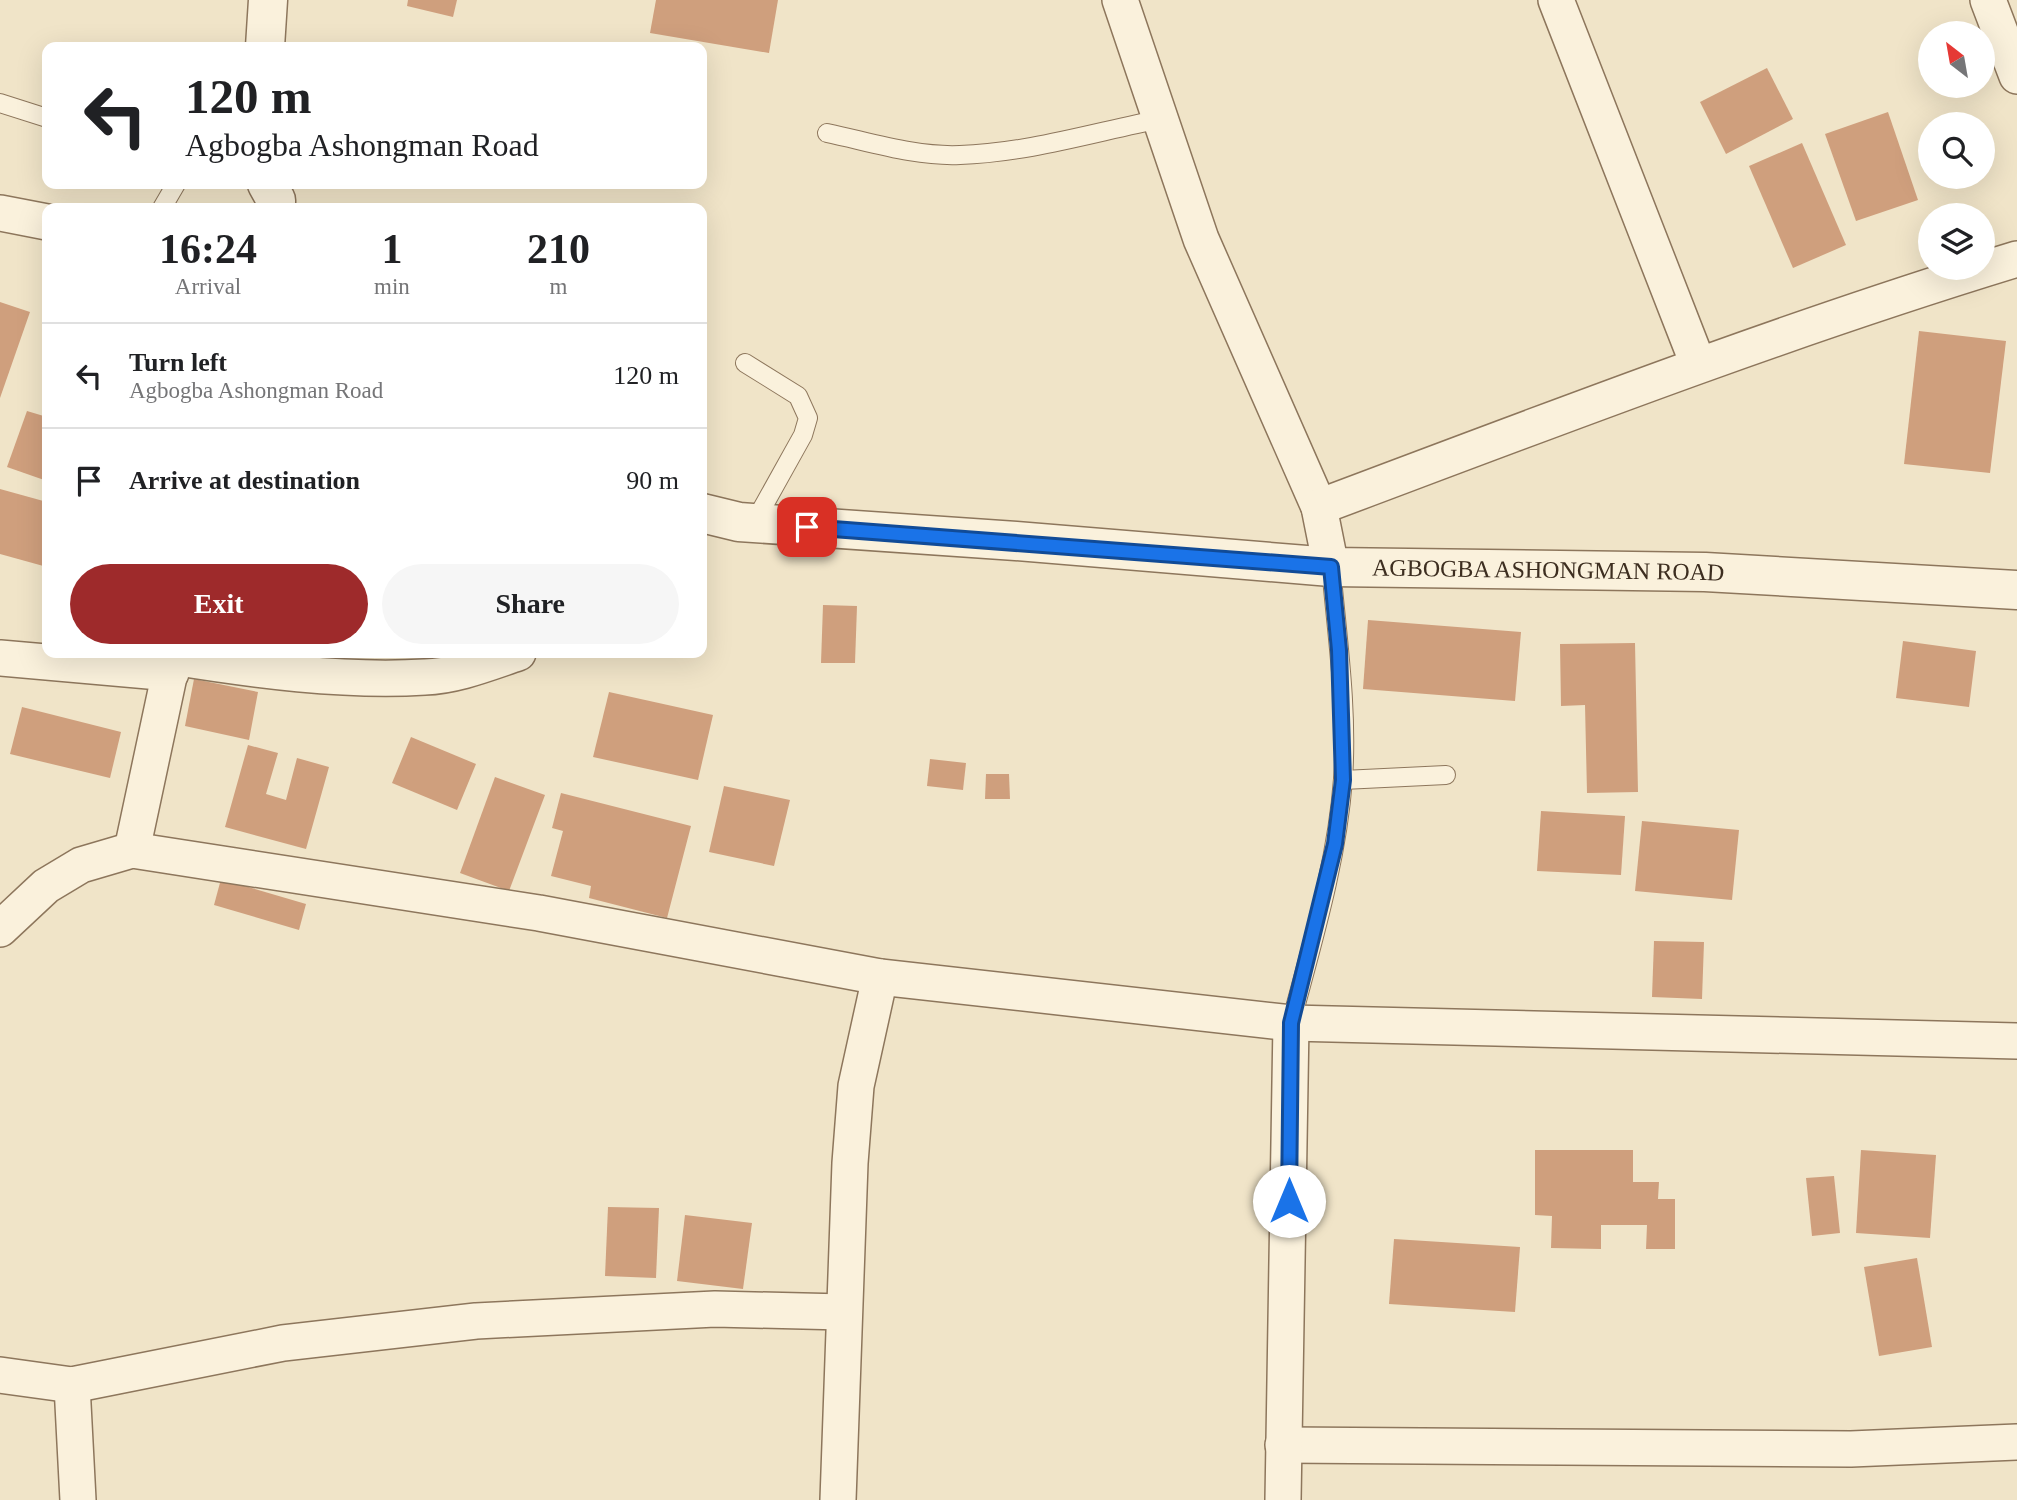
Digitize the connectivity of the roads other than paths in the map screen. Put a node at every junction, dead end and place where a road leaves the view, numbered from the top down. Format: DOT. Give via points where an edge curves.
graph roads {
  1 [pos="268,0"];
  2 [pos="1120,0"];
  3 [pos="1556,0"];
  4 [pos="1988,0"];
  5 [pos="265,42"];
  6 [pos="2017,76"];
  7 [pos="0,103"];
  8 [pos="42,116"];
  9 [pos="1161,119"];
  10 [pos="827,133"];
  11 [pos="0,213"];
  12 [pos="42,221"];
  13 [pos="2017,259"];
  14 [pos="745,363"];
  15 [pos="1698,364"];
  16 [pos="1319,507"];
  17 [pos="707,517"];
  18 [pos="754,523"];
  19 [pos="1331,567"];
  20 [pos="2017,590"];
  21 [pos="0,658"];
  22 [pos="502,658"];
  23 [pos="173,661"];
  24 [pos="1446,775"];
  25 [pos="1343,780"];
  26 [pos="132,850"];
  27 [pos="0,929"];
  28 [pos="880,977"];
  29 [pos="1291,1023"];
  30 [pos="2017,1041"];
  31 [pos="844,1312"];
  32 [pos="0,1375"];
  33 [pos="72,1385"];
  34 [pos="2017,1442"];
  35 [pos="1283,1445"];
  36 [pos="78,1500"];
  37 [pos="838,1500"];
  38 [pos="1283,1500"];
  1 -- 5 [label="street"];
  2 -- 9 [label="street"];
  3 -- 15 [label="street"];
  4 -- 6 [label="street"];
  7 -- 8 [label="lane"];
  9 -- 10 [label="lane" via="958,156 913,152"];
  9 -- 16 [label="street" via="1201,239"];
  11 -- 12 [label="street"];
  13 -- 15 [label="street"];
  14 -- 18 [label="lane" via="798,396 808,418"];
  15 -- 16 [label="street"];
  16 -- 19 [label="street"];
  17 -- 18 [label="street, AGBOGBA ASHONGMAN ROAD"];
  18 -- 19 [label="street, AGBOGBA ASHONGMAN ROAD"];
  19 -- 20 [label="street, AGBOGBA ASHONGMAN ROAD" via="1704,572"];
  19 -- 25 [label="lane"];
  21 -- 23 [label="street"];
  22 -- 23 [label="street" via="426,677 256,671"];
  23 -- 26 [label="street"];
  24 -- 25 [label="lane"];
  25 -- 29 [label="lane" via="1335,844"];
  26 -- 27 [label="street" via="81,865"];
  26 -- 28 [label="street" via="539,913"];
  28 -- 29 [label="street"];
  28 -- 31 [label="street" via="856,1086"];
  29 -- 30 [label="street"];
  29 -- 35 [label="street"];
  31 -- 33 [label="street" via="715,1309 476,1321 283,1343"];
  31 -- 37 [label="street"];
  32 -- 33 [label="street"];
  33 -- 36 [label="street"];
  34 -- 35 [label="street" via="1824,1449"];
  35 -- 38 [label="street"];
}
